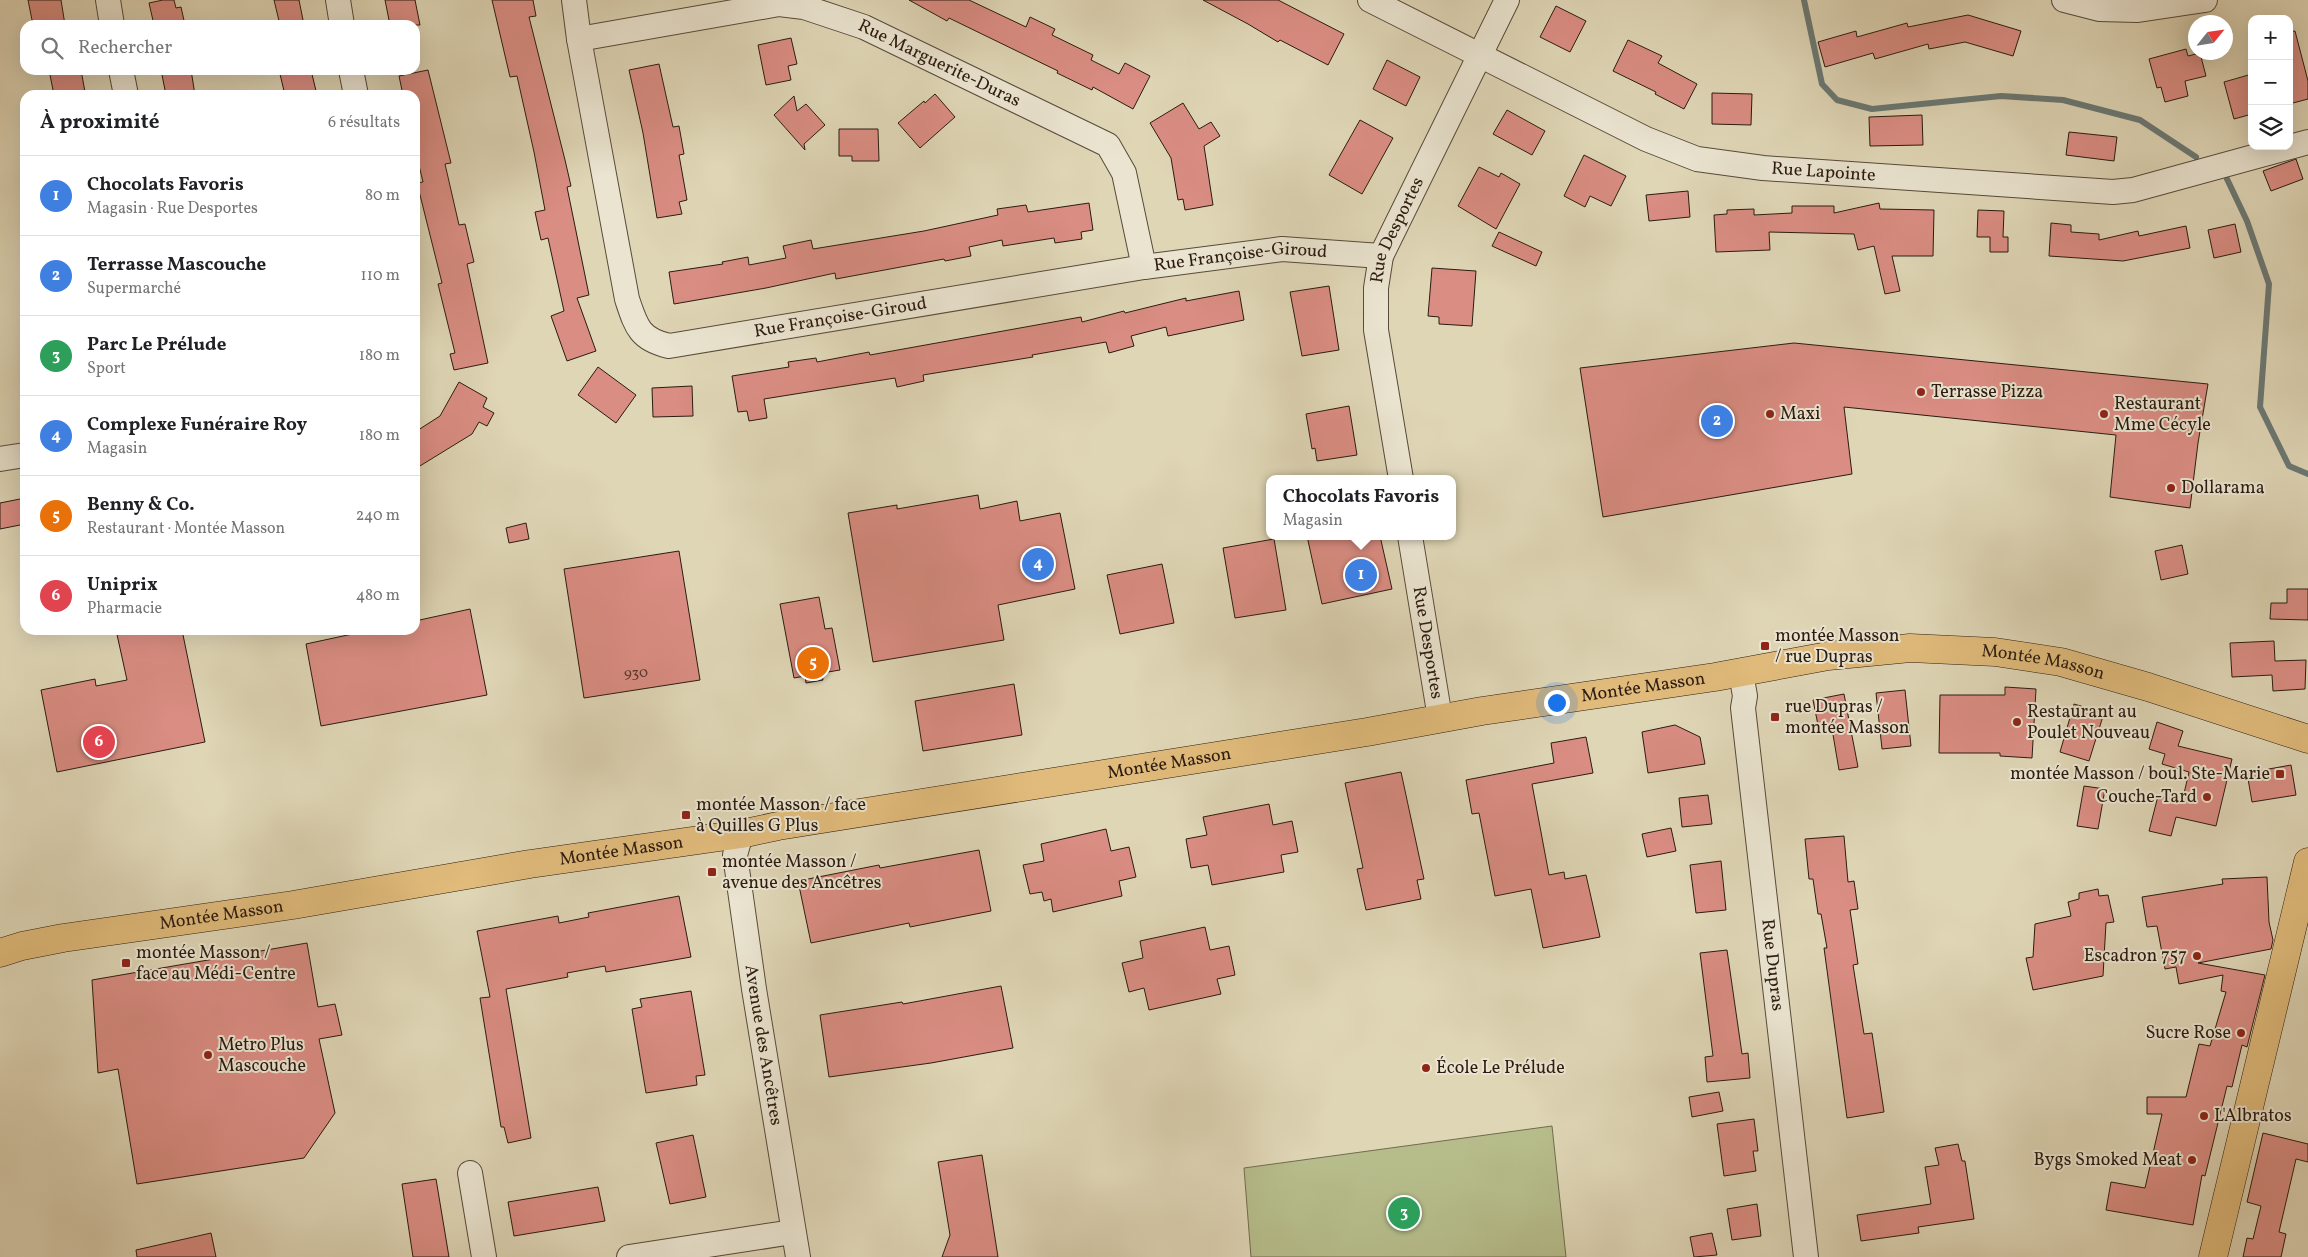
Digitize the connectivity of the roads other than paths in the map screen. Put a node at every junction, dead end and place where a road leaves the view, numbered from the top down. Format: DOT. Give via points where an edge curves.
graph roads {
  1 [pos="108,0"];
  2 [pos="338,0"];
  3 [pos="574,0"];
  4 [pos="1370,0"];
  5 [pos="1507,0"];
  6 [pos="2064,0"];
  7 [pos="2205,0"];
  8 [pos="2099,4"];
  9 [pos="111,20"];
  10 [pos="341,20"];
  11 [pos="578,39"];
  12 [pos="1481,54"];
  13 [pos="122,75"];
  14 [pos="352,75"];
  15 [pos="125,90"];
  16 [pos="355,90"];
  17 [pos="2308,142"];
  18 [pos="1381,256"];
  19 [pos="1144,267"];
  20 [pos="20,455"];
  21 [pos="0,458"];
  22 [pos="1400,475"];
  23 [pos="1411,540"];
  24 [pos="1741,673"];
  25 [pos="1440,718"];
  26 [pos="2308,739"];
  27 [pos="741,834"];
  28 [pos="2308,862"];
  29 [pos="7,948"];
  30 [pos="470,1173"];
  31 [pos="794,1232"];
  32 [pos="484,1257"];
  33 [pos="629,1257"];
  34 [pos="798,1257"];
  35 [pos="1806,1257"];
  36 [pos="2213,1257"];
  1 -- 9 [label="street"];
  2 -- 10 [label="street"];
  3 -- 11 [label="street, Rue Françoise-Giroud"];
  4 -- 12 [label="street, Rue Lapointe"];
  5 -- 12 [label="street, Rue Desportes"];
  6 -- 8 [label="street"];
  7 -- 8 [label="street" via="2138,10"];
  11 -- 19 [label="street, Rue Marguerite-Duras" via="779,4 804,7 864,27 1108,145 1124,172"];
  11 -- 19 [label="street, Rue Françoise-Giroud" via="627,299 642,334 656,343 669,346"];
  12 -- 17 [label="street, Rue Lapointe" via="1506,70 1646,140 1697,159 1763,168 2113,192 2133,190"];
  12 -- 18 [label="street, Rue Desportes"];
  13 -- 15 [label="street"];
  14 -- 16 [label="street"];
  18 -- 19 [label="street, Rue Françoise-Giroud" via="1282,249"];
  18 -- 22 [label="street, Rue Desportes" via="1376,288 1376,330"];
  20 -- 21 [label="street"];
  23 -- 25 [label="street, Rue Desportes"];
  24 -- 25 [label="main road, Montée Masson"];
  24 -- 26 [label="main road, Montée Masson" via="1828,656 1910,648 1995,652 2077,666"];
  24 -- 35 [label="street, Rue Dupras"];
  25 -- 27 [label="main road, Montée Masson"];
  27 -- 29 [label="main road, Montée Masson" via="535,863 293,905"];
  27 -- 31 [label="street, Avenue des Ancêtres" via="735,854"];
  28 -- 36 [label="main road"];
  30 -- 32 [label="street"];
  31 -- 33 [label="street"];
  31 -- 34 [label="street, Avenue des Ancêtres"];
}
